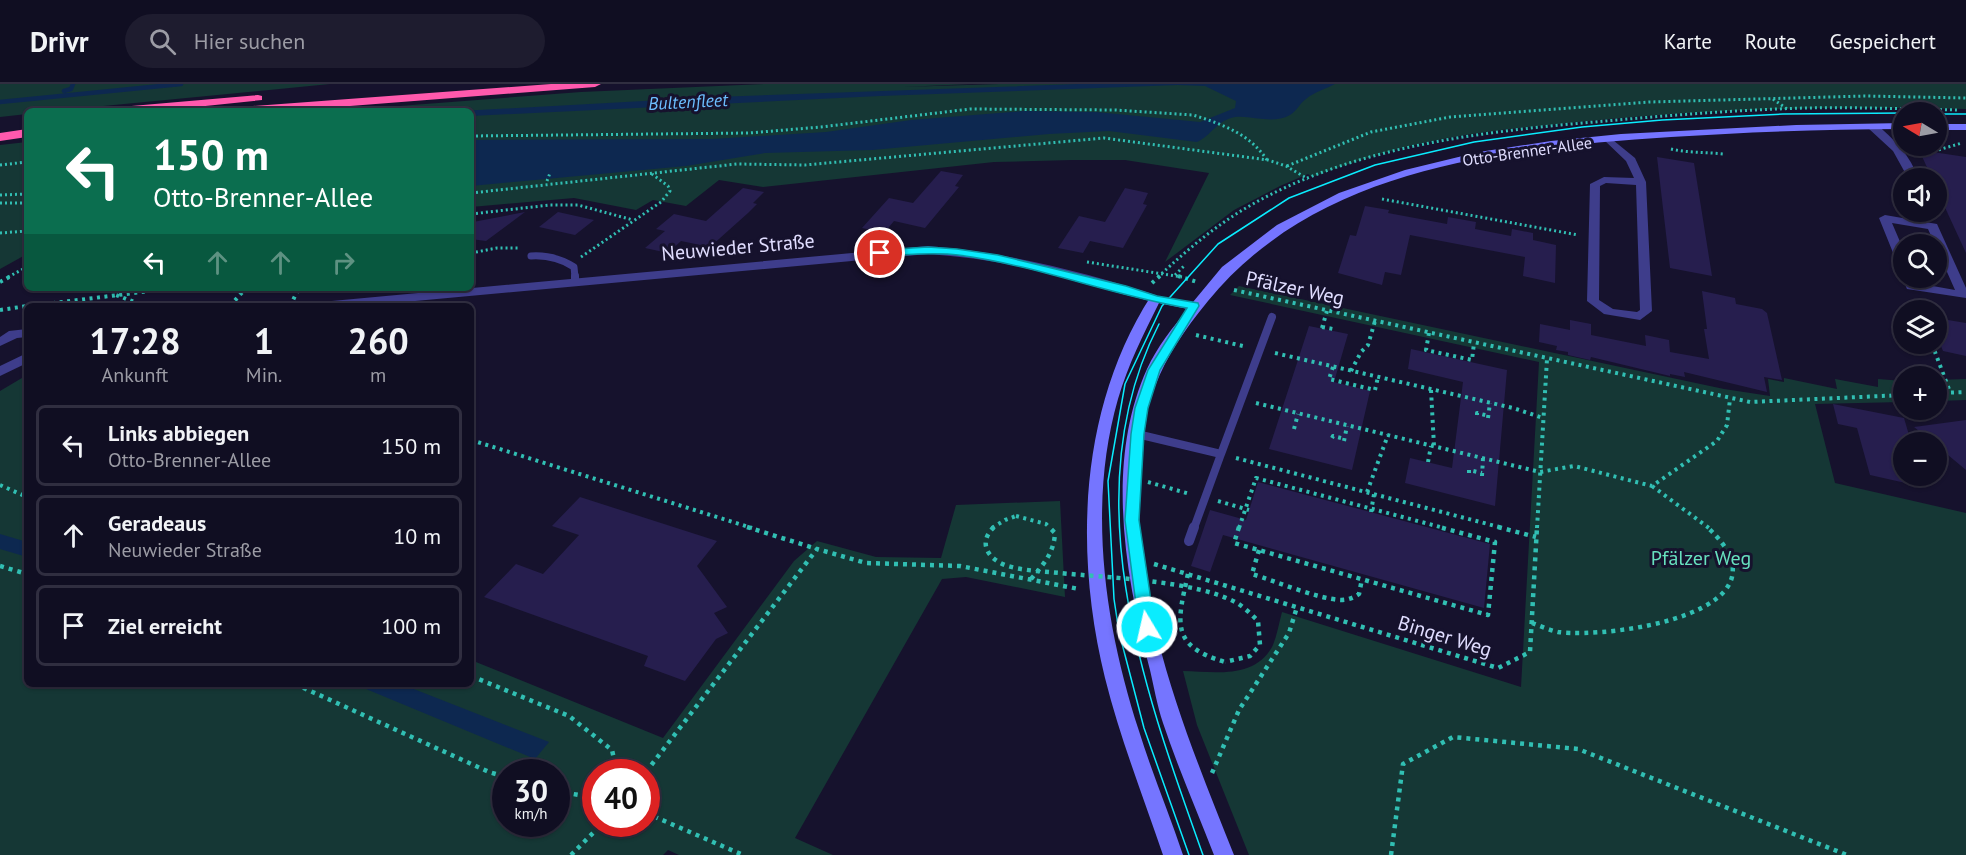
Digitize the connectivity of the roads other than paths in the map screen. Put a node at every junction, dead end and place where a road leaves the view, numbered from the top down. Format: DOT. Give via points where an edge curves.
graph roads {
  1 [pos="595,84"];
  2 [pos="280,96"];
  3 [pos="152,108"];
  4 [pos="279,108"];
  5 [pos="24,121"];
  6 [pos="0,124"];
  7 [pos="1872,126"];
  8 [pos="1893,126"];
  9 [pos="1947,127"];
  10 [pos="1966,127"];
  11 [pos="24,133"];
  12 [pos="0,136"];
  13 [pos="1608,139"];
  14 [pos="1908,168"];
  15 [pos="1641,182"];
  16 [pos="1931,222"];
  17 [pos="1933,226"];
  18 [pos="1936,234"];
  19 [pos="1893,239"];
  20 [pos="531,256"];
  21 [pos="1947,258"];
  22 [pos="575,282"];
  23 [pos="1923,288"];
  24 [pos="1155,299"];
  25 [pos="353,303"];
  26 [pos="1194,306"];
  27 [pos="1272,316"];
  28 [pos="24,333"];
  29 [pos="0,342"];
  30 [pos="24,359"];
  31 [pos="0,372"];
  32 [pos="1137,434"];
  33 [pos="1221,454"];
  34 [pos="1189,542"];
  35 [pos="1173,855"];
  36 [pos="1224,855"];
  1 -- 4 [label="highway"];
  2 -- 3 [label="highway"];
  5 -- 6 [label="highway"];
  7 -- 8 [label="street, Otto-Brenner-Allee"];
  7 -- 13 [label="street, Otto-Brenner-Allee" via="1784,127"];
  7 -- 14 [label="street" via="1896,145"];
  9 -- 10 [label="street"];
  11 -- 12 [label="highway"];
  13 -- 15 [label="street" via="1631,160"];
  13 -- 26 [label="street, Otto-Brenner-Allee" via="1451,162 1348,192 1255,245"];
  15 -- 15 [label="street" via="1604,180 1595,184 1593,301 1619,314 1640,316 1646,311"];
  16 -- 17 [label="street"];
  17 -- 18 [label="street"];
  17 -- 19 [label="street" via="1885,218"];
  20 -- 22 [label="lane" via="564,260 574,267"];
  21 -- 23 [label="street" via="1963,295"];
  22 -- 24 [label="street, Neuwieder Straße" via="928,250 1026,264"];
  22 -- 25 [label="street, Neuwieder Straße"];
  24 -- 26 [label="street"];
  24 -- 35 [label="street" via="1120,368 1105,414 1096,481 1096,580 1129,729"];
  26 -- 32 [label="street, Otto-Brenner-Allee" via="1154,370"];
  27 -- 33 [label="lane"];
  28 -- 29 [label="street"];
  30 -- 31 [label="street"];
  32 -- 33 [label="lane"];
  32 -- 36 [label="street, Otto-Brenner-Allee" via="1132,520 1147,627 1174,728"];
  33 -- 34 [label="lane"];
}
